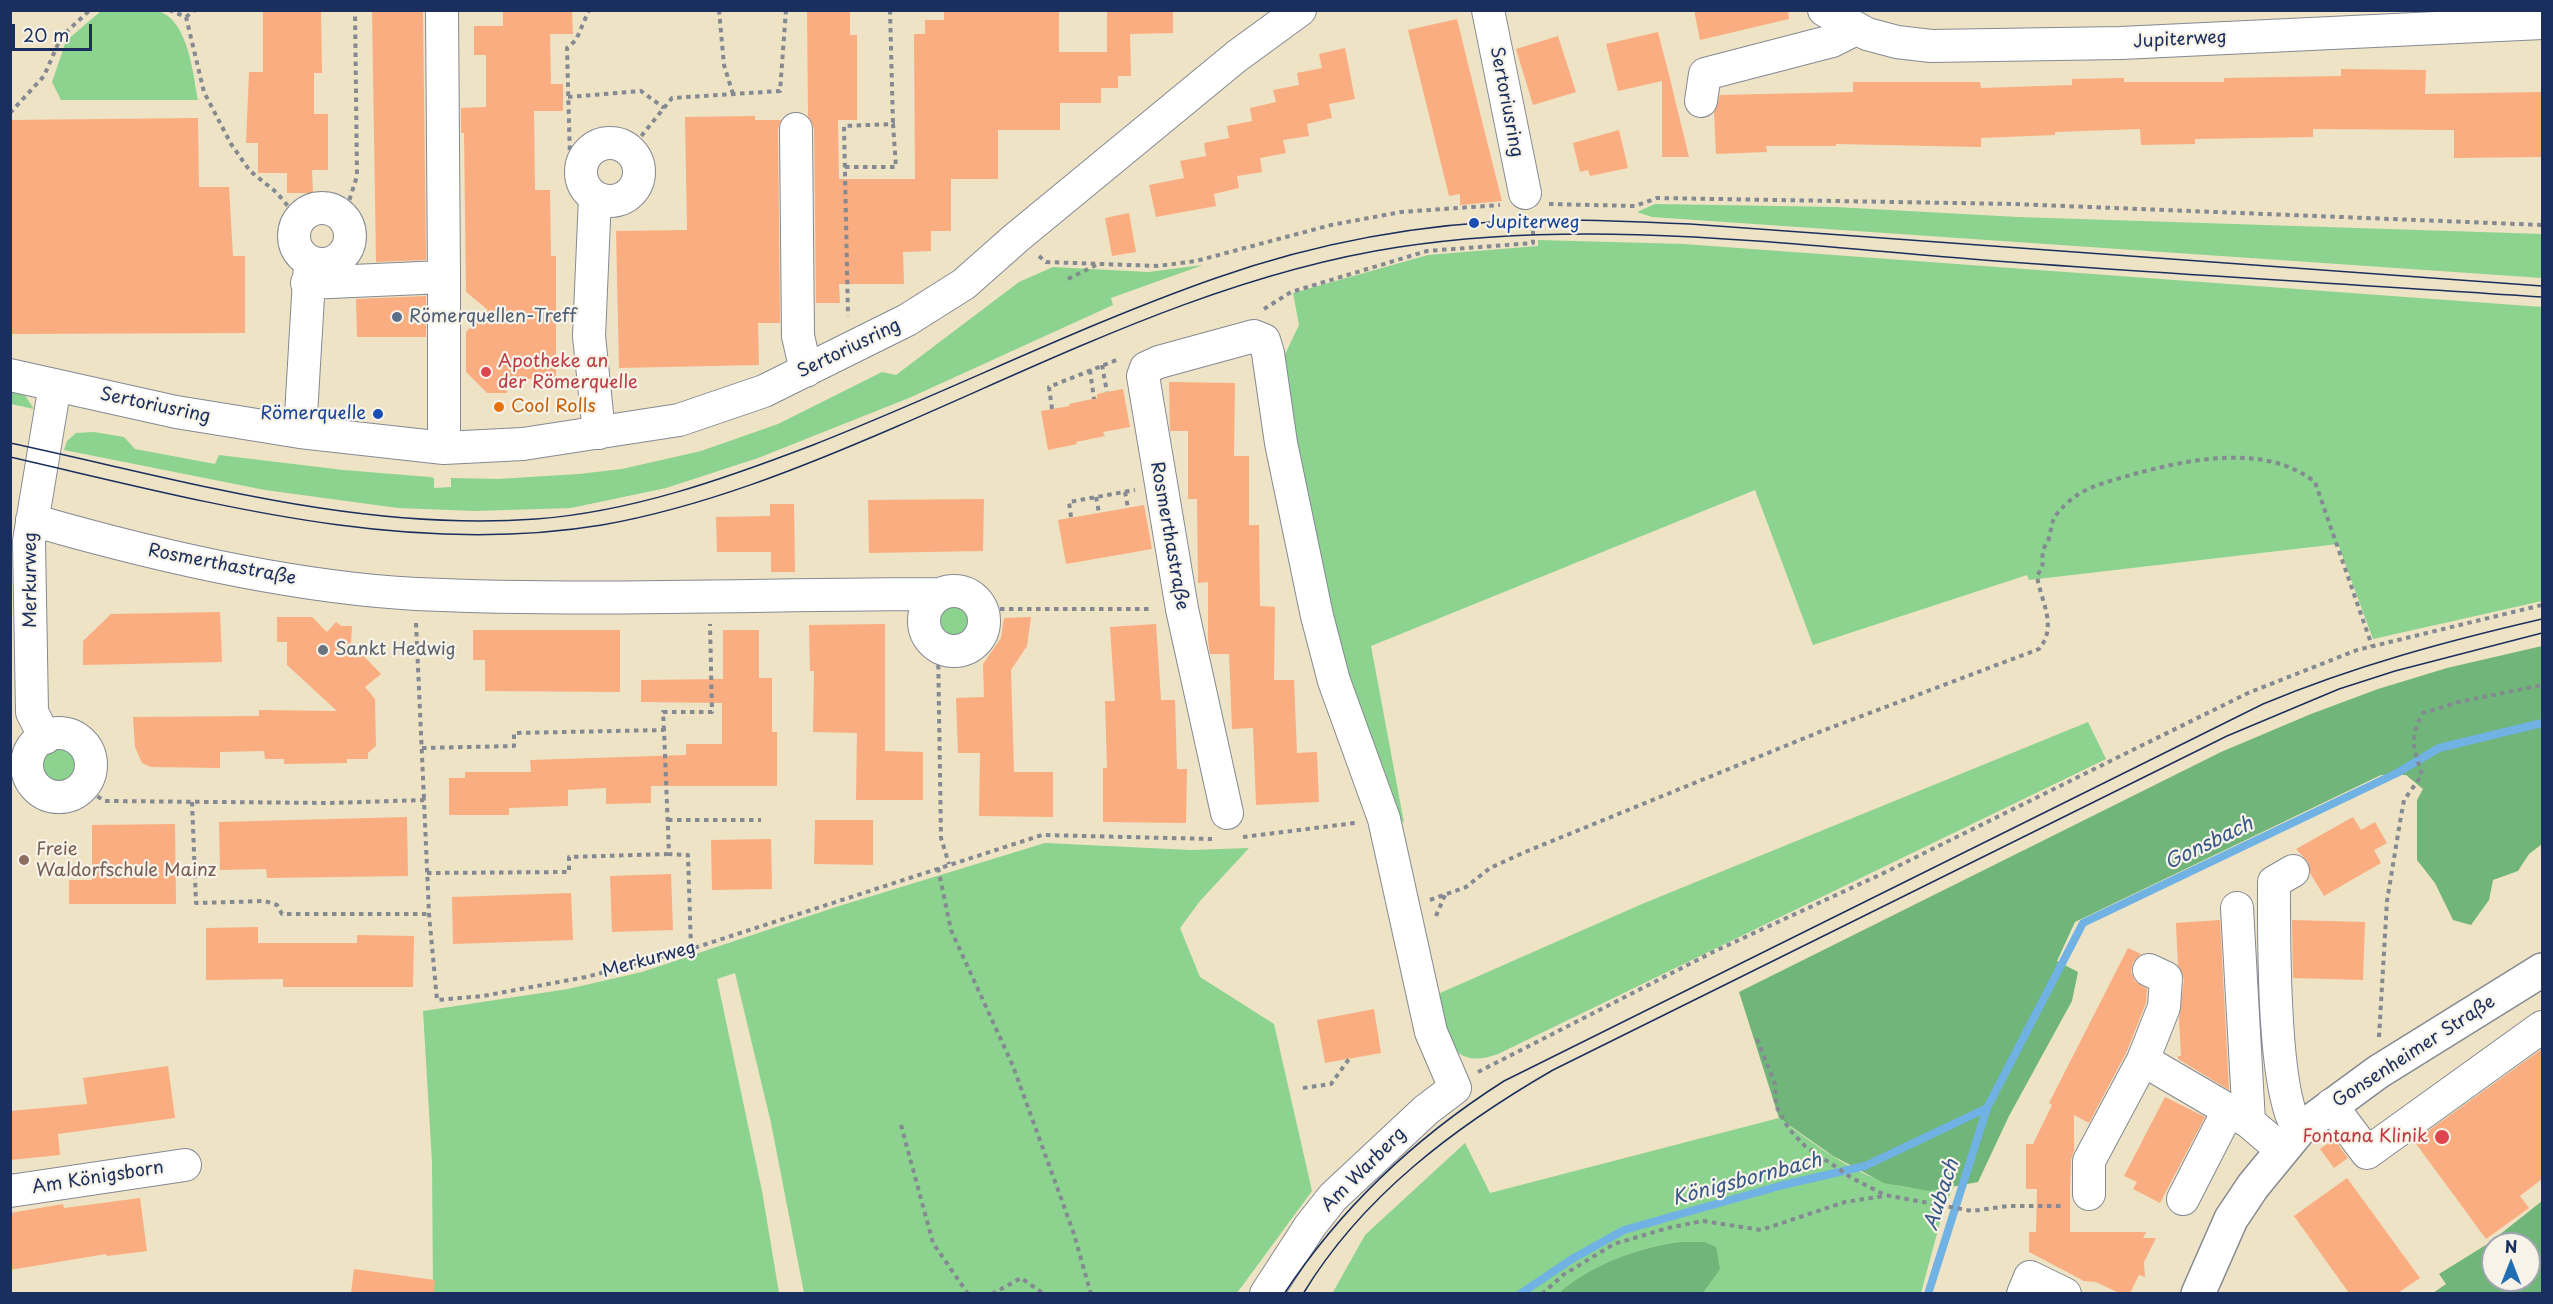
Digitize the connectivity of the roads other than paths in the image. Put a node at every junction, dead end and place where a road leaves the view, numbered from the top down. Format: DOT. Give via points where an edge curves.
graph roads {
  1 [pos="442,10"];
  2 [pos="1300,10"];
  3 [pos="1488,10"];
  4 [pos="1824,10"];
  5 [pos="2542,23"];
  6 [pos="1856,29"];
  7 [pos="1701,101"];
  8 [pos="796,129"];
  9 [pos="589,190"];
  10 [pos="1524,200"];
  11 [pos="308,272"];
  12 [pos="444,277"];
  13 [pos="806,371"];
  14 [pos="10,375"];
  15 [pos="55,385"];
  16 [pos="300,432"];
  17 [pos="599,433"];
  18 [pos="444,447"];
  19 [pos="24,534"];
  20 [pos="941,594"];
  21 [pos="45,738"];
  22 [pos="20,783"];
  23 [pos="1227,813"];
  24 [pos="2293,871"];
  25 [pos="2237,908"];
  26 [pos="2149,970"];
  27 [pos="2542,970"];
  28 [pos="2542,1027"];
  29 [pos="2143,1059"];
  30 [pos="1455,1088"];
  31 [pos="2331,1105"];
  32 [pos="2239,1116"];
  33 [pos="2291,1140"];
  34 [pos="185,1165"];
  35 [pos="10,1191"];
  36 [pos="2089,1194"];
  37 [pos="2183,1199"];
  38 [pos="1266,1293"];
  39 [pos="2023,1293"];
  40 [pos="2065,1293"];
  41 [pos="2198,1293"];
  1 -- 12 [label="street"];
  2 -- 13 [label="street, Sertoriusring" via="1237,56 964,284 908,320"];
  3 -- 10 [label="street, Sertoriusring"];
  4 -- 6 [label="street, Jupiterweg"];
  5 -- 6 [label="street, Jupiterweg" via="2121,43 1931,46 1897,42"];
  6 -- 7 [label="street" via="1832,41 1705,74"];
  8 -- 13 [label="street" via="798,336"];
  9 -- 9 [label="street" via="614,201 630,193 639,176 630,150 612,142 593,147 582,163"];
  9 -- 17 [label="street" via="590,336"];
  11 -- 11 [label="street" via="345,253 351,235 344,217 330,208 305,212 295,226 295,243"];
  11 -- 12 [label="street"];
  11 -- 16 [label="street"];
  12 -- 18 [label="street"];
  13 -- 17 [label="street, Sertoriusring" via="764,391 679,420"];
  14 -- 15 [label="street, Sertoriusring"];
  15 -- 16 [label="street, Sertoriusring" via="176,412"];
  15 -- 19 [label="street, Merkurweg"];
  16 -- 18 [label="street, Sertoriusring"];
  17 -- 18 [label="street, Sertoriusring" via="523,444"];
  19 -- 20 [label="street, Rosmerthastraße" via="113,543 312,582 415,594"];
  19 -- 21 [label="street, Merkurweg" via="32,712"];
  20 -- 20 [label="street, Rosmerthastraße" via="933,599 924,615 927,633 938,647 956,651 974,644 984,628 982,609 970,595 960,591"];
  21 -- 22 [label="street" via="33,747"];
  21 -- 22 [label="street" via="71,736 86,749 91,769 82,787 64,797 54,797"];
  23 -- 30 [label="street, Rosmerthastraße" via="1182,609 1143,385 1146,368 1257,323 1268,353 1285,466 1317,616 1334,681 1384,819 1431,1032"];
  24 -- 33 [label="street" via="2274,882 2274,981"];
  25 -- 32 [label="street"];
  26 -- 29 [label="street" via="2166,978 2164,1007"];
  27 -- 31 [label="main road, Gonsenheimer Straße"];
  28 -- 31 [label="street" via="2367,1153"];
  29 -- 32 [label="street"];
  29 -- 36 [label="street" via="2089,1161"];
  30 -- 38 [label="street, Am Warberg" via="1333,1197"];
  31 -- 33 [label="main road, Gonsenheimer Straße"];
  32 -- 33 [label="street"];
  32 -- 37 [label="street"];
  33 -- 41 [label="main road, Gonsenheimer Straße" via="2231,1220"];
  34 -- 35 [label="street, Am Königsborn"];
  39 -- 40 [label="street" via="2030,1277"];
}
